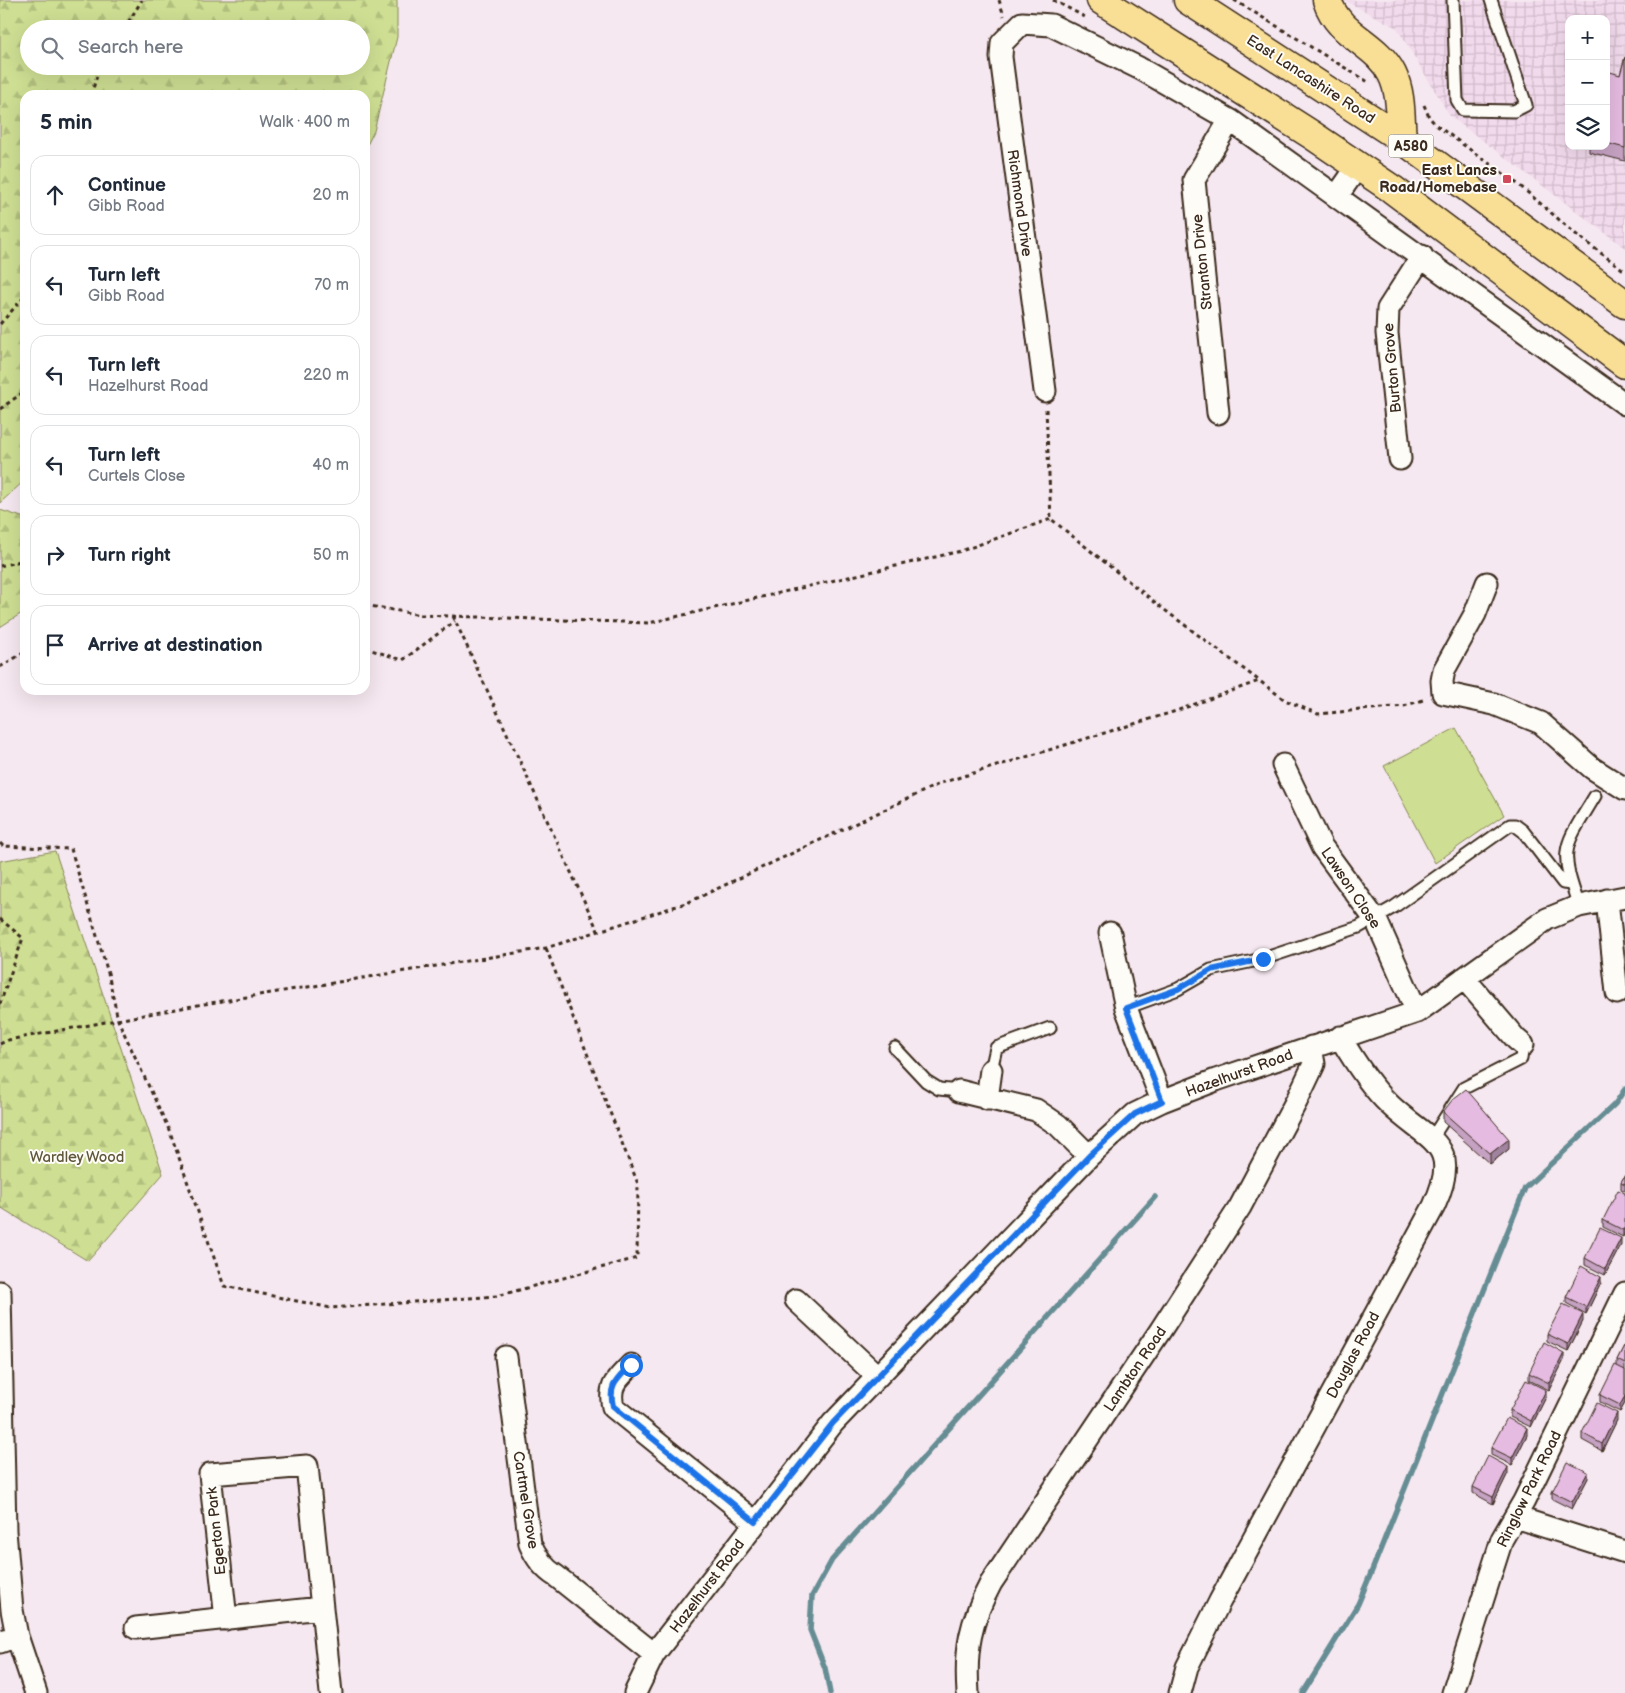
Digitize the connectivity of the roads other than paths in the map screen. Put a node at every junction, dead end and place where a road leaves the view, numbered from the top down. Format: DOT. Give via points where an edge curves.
graph roads {
  1 [pos="1188,0"];
  2 [pos="1326,0"];
  3 [pos="1453,0"];
  4 [pos="1491,0"];
  5 [pos="1104,2"];
  6 [pos="1230,120"];
  7 [pos="1402,139"];
  8 [pos="1358,166"];
  9 [pos="1337,196"];
  10 [pos="1422,256"];
  11 [pos="1625,304"];
  12 [pos="1625,364"];
  13 [pos="1045,391"];
  14 [pos="1625,404"];
  15 [pos="1218,413"];
  16 [pos="1400,459"];
  17 [pos="1488,583"];
  18 [pos="1283,765"];
  19 [pos="1625,789"];
  20 [pos="1595,796"];
  21 [pos="1571,884"];
  22 [pos="1616,899"];
  23 [pos="1579,906"];
  24 [pos="1374,918"];
  25 [pos="1110,933"];
  26 [pos="1464,978"];
  27 [pos="1618,993"];
  28 [pos="1126,1008"];
  29 [pos="1417,1012"];
  30 [pos="1050,1028"];
  31 [pos="1340,1037"];
  32 [pos="1524,1045"];
  33 [pos="1311,1047"];
  34 [pos="895,1048"];
  35 [pos="992,1070"];
  36 [pos="959,1091"];
  37 [pos="987,1099"];
  38 [pos="1162,1101"];
  39 [pos="1432,1138"];
  40 [pos="1089,1156"];
  41 [pos="0,1292"];
  42 [pos="1625,1293"];
  43 [pos="796,1300"];
  44 [pos="506,1357"];
  45 [pos="631,1365"];
  46 [pos="877,1376"];
  47 [pos="1515,1517"];
  48 [pos="755,1522"];
  49 [pos="1625,1552"];
  50 [pos="321,1608"];
  51 [pos="226,1619"];
  52 [pos="136,1628"];
  53 [pos="8,1639"];
  54 [pos="654,1654"];
  55 [pos="36,1693"];
  56 [pos="331,1693"];
  57 [pos="635,1693"];
  58 [pos="968,1693"];
  59 [pos="1180,1693"];
  60 [pos="1453,1693"];
  1 -- 7 [label="highway, East Lancashire Road / A580"];
  2 -- 7 [label="highway" via="1340,25 1374,52 1392,73 1399,98"];
  3 -- 4 [label="lane" via="1457,100 1464,110 1514,111 1526,105"];
  5 -- 8 [label="highway"];
  6 -- 9 [label="street"];
  6 -- 13 [label="street, Richmond Drive" via="1138,68 1051,25 1022,23 1002,43 1001,57"];
  6 -- 15 [label="street, Stranton Drive" via="1194,180"];
  7 -- 11 [label="highway, East Lancashire Road / A580"];
  8 -- 9 [label="street"];
  8 -- 12 [label="highway" via="1392,188"];
  9 -- 10 [label="street"];
  10 -- 14 [label="street"];
  10 -- 16 [label="street, Burton Grove" via="1388,309 1387,333"];
  17 -- 19 [label="street" via="1481,621 1444,670 1443,693 1494,704 1541,724 1592,768"];
  18 -- 24 [label="street, Lawson Close" via="1322,846"];
  20 -- 21 [label="lane" via="1568,842 1565,856"];
  21 -- 23 [label="lane"];
  21 -- 24 [label="lane" via="1563,883 1523,831 1510,825"];
  22 -- 23 [label="street, Hazelhurst Road"];
  22 -- 27 [label="street"];
  23 -- 26 [label="street, Hazelhurst Road" via="1548,919"];
  24 -- 28 [label="lane" via="1263,959 1211,970 1178,989"];
  24 -- 29 [label="street, Lawson Close"];
  25 -- 28 [label="street"];
  26 -- 29 [label="street, Hazelhurst Road"];
  26 -- 32 [label="street" via="1516,1040"];
  28 -- 38 [label="street"];
  29 -- 31 [label="street, Hazelhurst Road"];
  30 -- 35 [label="lane" via="996,1048"];
  31 -- 33 [label="street, Hazelhurst Road"];
  31 -- 39 [label="street, Douglas Road" via="1361,1071 1390,1105"];
  32 -- 39 [label="lane" via="1521,1059 1464,1088"];
  33 -- 38 [label="street, Hazelhurst Road"];
  33 -- 58 [label="street, Lambton Road" via="1314,1064 1240,1207 991,1583 972,1625 967,1650"];
  34 -- 36 [label="lane" via="926,1081 939,1089"];
  35 -- 37 [label="street"];
  36 -- 37 [label="street"];
  37 -- 40 [label="street" via="1036,1110 1058,1125"];
  38 -- 40 [label="street, Hazelhurst Road" via="1135,1114"];
  39 -- 59 [label="street, Douglas Road" via="1446,1167 1440,1192 1220,1601 1187,1667"];
  40 -- 46 [label="street, Hazelhurst Road"];
  41 -- 53 [label="street" via="4,1531 12,1610"];
  42 -- 47 [label="street, Ringlow Park Road"];
  43 -- 46 [label="street"];
  44 -- 54 [label="street, Cartmel Grove" via="501,1380 534,1554 546,1570"];
  45 -- 48 [label="street" via="612,1386 613,1406"];
  46 -- 48 [label="street, Hazelhurst Road" via="833,1423"];
  47 -- 49 [label="street"];
  47 -- 60 [label="street, Ringlow Park Road" via="1502,1539"];
  48 -- 54 [label="street, Hazelhurst Road"];
  50 -- 51 [label="street"];
  50 -- 51 [label="street, Egerton Park" via="307,1466 210,1474"];
  50 -- 56 [label="street, Egerton Park"];
  51 -- 52 [label="street"];
  53 -- 55 [label="street"];
  54 -- 57 [label="street, Hazelhurst Road"];
}
